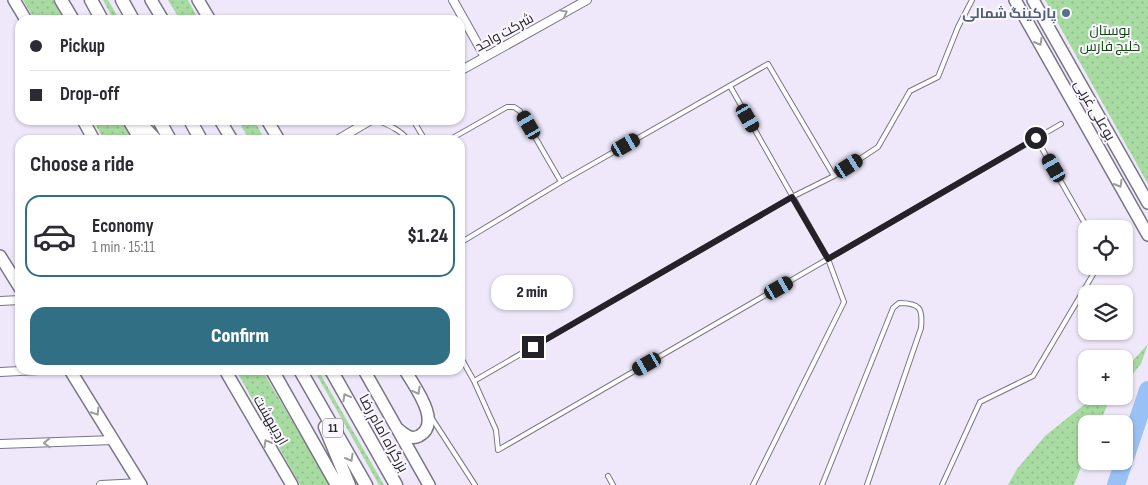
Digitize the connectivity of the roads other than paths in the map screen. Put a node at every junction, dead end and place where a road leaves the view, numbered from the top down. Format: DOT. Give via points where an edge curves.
graph roads {
  1 [pos="14,0"];
  2 [pos="62,0"];
  3 [pos="91,0"];
  4 [pos="122,0"];
  5 [pos="151,0"];
  6 [pos="198,0"];
  7 [pos="453,0"];
  8 [pos="587,0"];
  9 [pos="972,0"];
  10 [pos="1015,0"];
  11 [pos="1033,0"];
  12 [pos="23,15"];
  13 [pos="70,15"];
  14 [pos="99,15"];
  15 [pos="130,15"];
  16 [pos="160,15"];
  17 [pos="207,15"];
  18 [pos="461,15"];
  19 [pos="465,21"];
  20 [pos="485,57"];
  21 [pos="465,68"];
  22 [pos="730,86"];
  23 [pos="1061,124"];
  24 [pos="142,125"];
  25 [pos="362,125"];
  26 [pos="388,125"];
  27 [pos="151,135"];
  28 [pos="346,135"];
  29 [pos="404,135"];
  30 [pos="458,135"];
  31 [pos="1036,138"];
  32 [pos="834,176"];
  33 [pos="561,182"];
  34 [pos="792,197"];
  35 [pos="1148,203"];
  36 [pos="1083,220"];
  37 [pos="1148,235"];
  38 [pos="465,240"];
  39 [pos="0,256"];
  40 [pos="828,259"];
  41 [pos="1093,275"];
  42 [pos="15,280"];
  43 [pos="15,300"];
  44 [pos="0,301"];
  45 [pos="465,365"];
  46 [pos="15,371"];
  47 [pos="0,372"];
  48 [pos="73,375"];
  49 [pos="228,375"];
  50 [pos="275,375"];
  51 [pos="303,375"];
  52 [pos="304,375"];
  53 [pos="334,375"];
  54 [pos="367,375"];
  55 [pos="408,375"];
  56 [pos="474,380"];
  57 [pos="428,412"];
  58 [pos="397,428"];
  59 [pos="114,440"];
  60 [pos="0,444"];
  61 [pos="608,476"];
  62 [pos="141,484"];
  63 [pos="101,485"];
  64 [pos="292,485"];
  65 [pos="337,485"];
  66 [pos="349,485"];
  67 [pos="366,485"];
  68 [pos="396,485"];
  69 [pos="429,485"];
  70 [pos="474,485"];
  71 [pos="613,485"];
  72 [pos="753,485"];
  73 [pos="822,485"];
  74 [pos="867,485"];
  75 [pos="942,485"];
  1 -- 12 [label="main road"];
  2 -- 13 [label="highway"];
  3 -- 14 [label="highway"];
  4 -- 15 [label="highway"];
  5 -- 16 [label="main road"];
  6 -- 17 [label="main road"];
  7 -- 18 [label="street"];
  20 -- 8 [label="street, شرکت واحد, one-way"];
  9 -- 32 [label="lane" via="938,77 910,91 878,147"];
  10 -- 37 [label="main road, بوعلی غربی, one-way"];
  11 -- 35 [label="main road, بوعلی غربی"];
  19 -- 20 [label="street"];
  20 -- 21 [label="street, شرکت واحد"];
  22 -- 32 [label="lane" via="768,64"];
  22 -- 33 [label="lane"];
  22 -- 34 [label="lane"];
  23 -- 31 [label="lane"];
  24 -- 27 [label="highway"];
  25 -- 28 [label="street"];
  26 -- 29 [label="lane"];
  30 -- 33 [label="lane" via="507,107 514,107 520,111"];
  31 -- 36 [label="lane"];
  31 -- 40 [label="lane"];
  32 -- 34 [label="lane"];
  33 -- 38 [label="lane"];
  34 -- 40 [label="lane"];
  34 -- 56 [label="lane"];
  39 -- 42 [label="main road"];
  40 -- 56 [label="lane" via="498,450 496,430"];
  40 -- 72 [label="lane" via="844,302"];
  41 -- 75 [label="lane" via="1033,376 980,402"];
  43 -- 44 [label="street"];
  45 -- 56 [label="lane"];
  46 -- 47 [label="street"];
  48 -- 59 [label="main road, one-way"];
  64 -- 49 [label="main road, اردیبهشت, one-way"];
  50 -- 65 [label="highway"];
  51 -- 66 [label="highway"];
  52 -- 67 [label="highway, 11, one-way"];
  68 -- 53 [label="highway, بزرگراه امام رضا / 11, one-way"];
  54 -- 58 [label="main road"];
  55 -- 57 [label="main road, one-way"];
  57 -- 58 [label="main road" via="428,429 417,437 410,437"];
  57 -- 70 [label="lane"];
  58 -- 69 [label="main road"];
  59 -- 60 [label="street, one-way"];
  59 -- 62 [label="main road"];
  61 -- 71 [label="lane"];
  62 -- 63 [label="street"];
  73 -- 74 [label="lane" via="893,308 899,303 913,304 922,314 921,328"];
}
